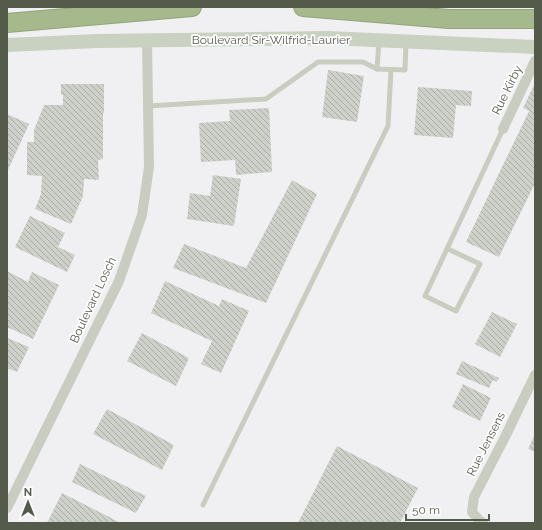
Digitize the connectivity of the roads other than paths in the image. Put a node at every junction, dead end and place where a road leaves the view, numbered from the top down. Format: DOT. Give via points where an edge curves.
graph roads {
  1 [pos="192,7"];
  2 [pos="303,7"];
  3 [pos="535,19"];
  4 [pos="7,23"];
  5 [pos="147,40"];
  6 [pos="379,40"];
  7 [pos="406,42"];
  8 [pos="7,46"];
  9 [pos="535,47"];
  10 [pos="535,61"];
  11 [pos="378,69"];
  12 [pos="391,70"];
  13 [pos="148,106"];
  14 [pos="503,129"];
  15 [pos="448,249"];
  16 [pos="535,375"];
  17 [pos="203,505"];
  18 [pos="7,508"];
  19 [pos="480,522"];
  1 -- 4 [label="highway"];
  2 -- 3 [label="highway" via="449,19"];
  5 -- 6 [label="street, Boulevard Sir-Wilfrid-Laurier"];
  5 -- 8 [label="street, Boulevard Sir-Wilfrid-Laurier"];
  5 -- 13 [label="street, Boulevard Losch"];
  6 -- 7 [label="street, Boulevard Sir-Wilfrid-Laurier"];
  6 -- 11 [label="lane"];
  7 -- 9 [label="street, Boulevard Sir-Wilfrid-Laurier"];
  7 -- 12 [label="lane" via="405,70"];
  10 -- 14 [label="street, Rue Kirby"];
  11 -- 12 [label="lane"];
  11 -- 13 [label="lane" via="363,62 318,62 266,99"];
  12 -- 17 [label="lane" via="388,126 382,141"];
  13 -- 18 [label="street, Boulevard Losch" via="149,168 142,215 119,281"];
  14 -- 15 [label="lane"];
  15 -- 15 [label="lane" via="425,296 456,312 480,264"];
  16 -- 19 [label="street, Rue Jensens" via="474,497 472,512"];
}
